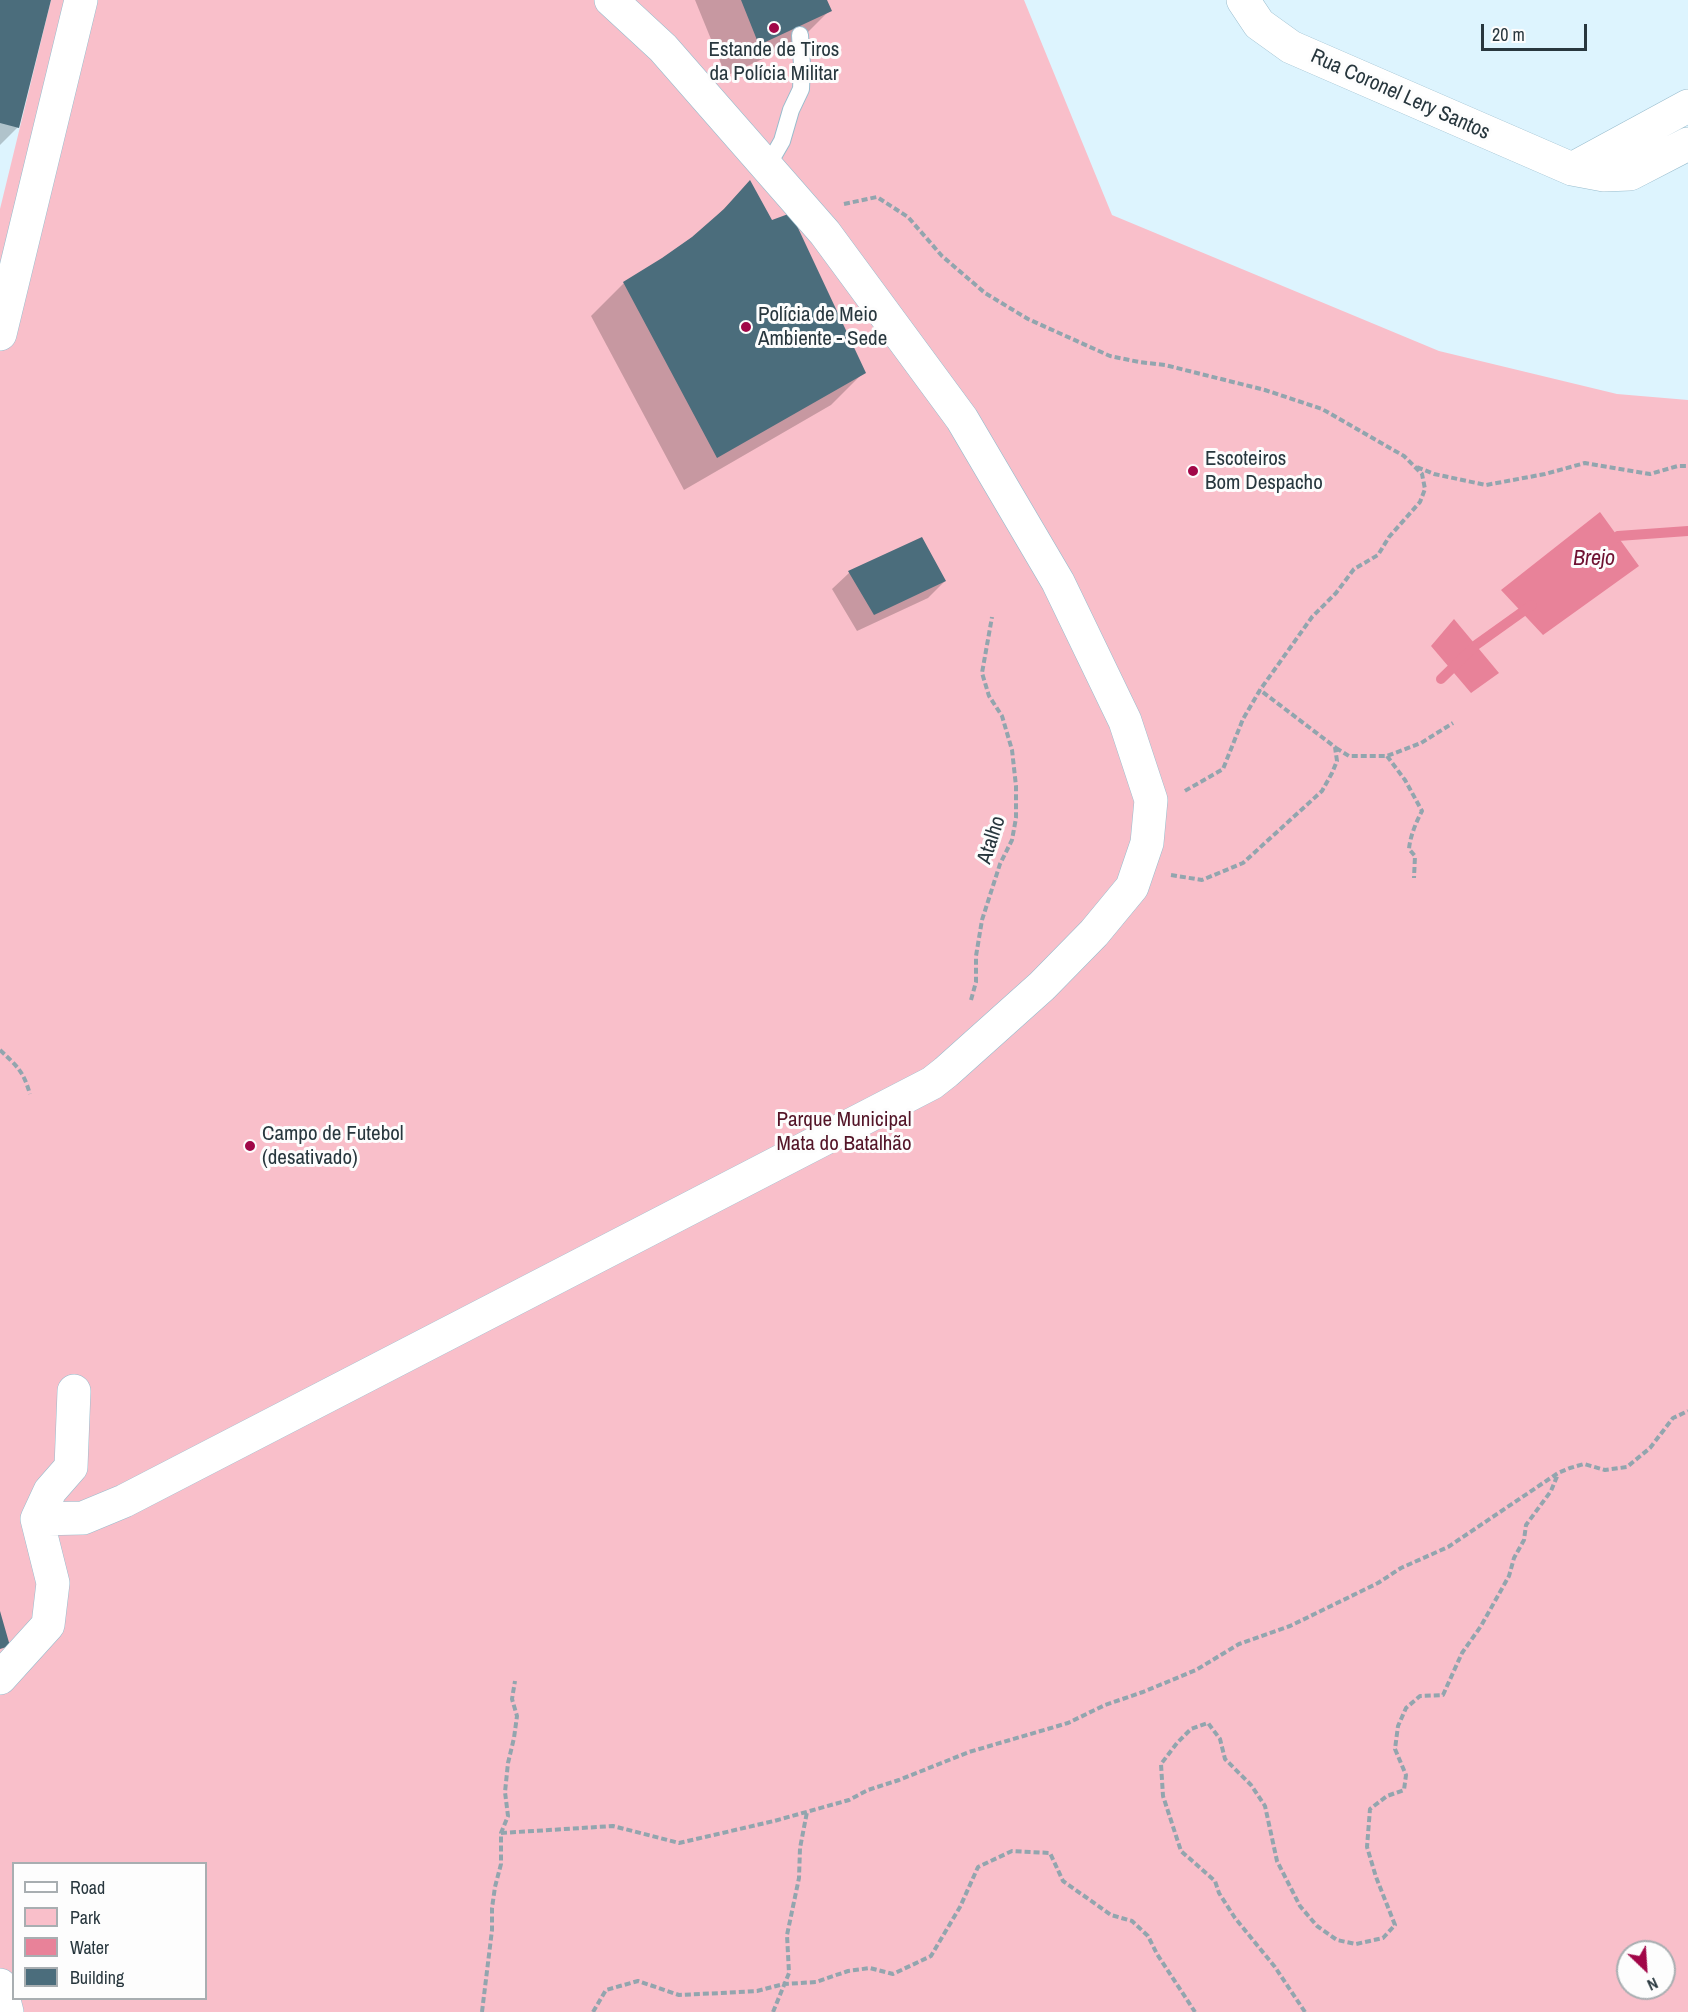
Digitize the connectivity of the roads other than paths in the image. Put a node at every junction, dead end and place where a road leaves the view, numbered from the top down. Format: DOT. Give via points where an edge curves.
graph roads {
  1 [pos="81,0"];
  2 [pos="611,0"];
  3 [pos="1243,0"];
  4 [pos="800,35"];
  5 [pos="1688,106"];
  6 [pos="1688,144"];
  7 [pos="767,167"];
  8 [pos="1572,169"];
  9 [pos="0,334"];
  10 [pos="74,1391"];
  11 [pos="37,1519"];
  12 [pos="0,1678"];
  13 [pos="0,1985"];
  14 [pos="7,2012"];
  1 -- 9 [label="street"];
  2 -- 7 [label="street" via="663,48"];
  3 -- 8 [label="street, Rua Coronel Lery Santos" via="1259,24 1291,47"];
  4 -- 7 [label="lane" via="801,89 783,141"];
  5 -- 8 [label="street"];
  6 -- 8 [label="street, Rua Coronel Lery Santos" via="1630,174 1604,175"];
  7 -- 11 [label="street" via="825,233 962,419 1058,582 1125,721 1151,800 1147,843 1132,887 1057,971 932,1083 124,1501 82,1518"];
  10 -- 11 [label="street" via="71,1467 50,1491"];
  11 -- 12 [label="street" via="53,1583 48,1626"];
  13 -- 14 [label="street"];
}
